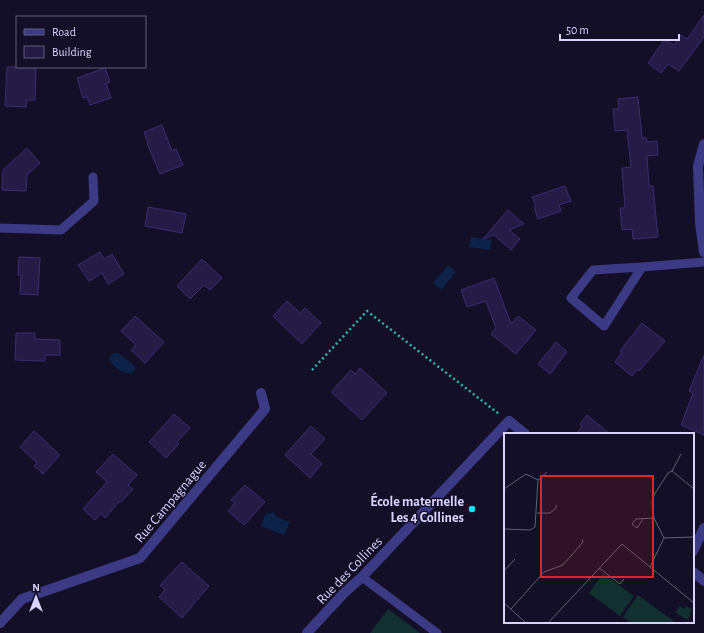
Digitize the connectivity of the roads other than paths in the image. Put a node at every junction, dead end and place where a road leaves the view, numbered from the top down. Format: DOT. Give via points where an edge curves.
graph roads {
  1 [pos="704,144"];
  2 [pos="93,177"];
  3 [pos="0,228"];
  4 [pos="704,252"];
  5 [pos="704,262"];
  6 [pos="642,268"];
  7 [pos="261,393"];
  8 [pos="524,433"];
  9 [pos="704,528"];
  10 [pos="694,549"];
  11 [pos="694,573"];
  12 [pos="362,577"];
  13 [pos="704,581"];
  14 [pos="0,623"];
  15 [pos="307,633"];
  16 [pos="437,633"];
  1 -- 4 [label="street" via="698,166"];
  2 -- 3 [label="lane" via="94,201 61,230"];
  5 -- 6 [label="lane"];
  6 -- 6 [label="lane" via="593,270 571,298 604,326"];
  7 -- 14 [label="street, Rue Campagnague" via="265,409 140,558 22,599"];
  8 -- 12 [label="street, Rue des Collines" via="509,421"];
  9 -- 10 [label="street"];
  11 -- 13 [label="street"];
  12 -- 15 [label="street, Rue des Collines"];
  12 -- 16 [label="lane"];
}
